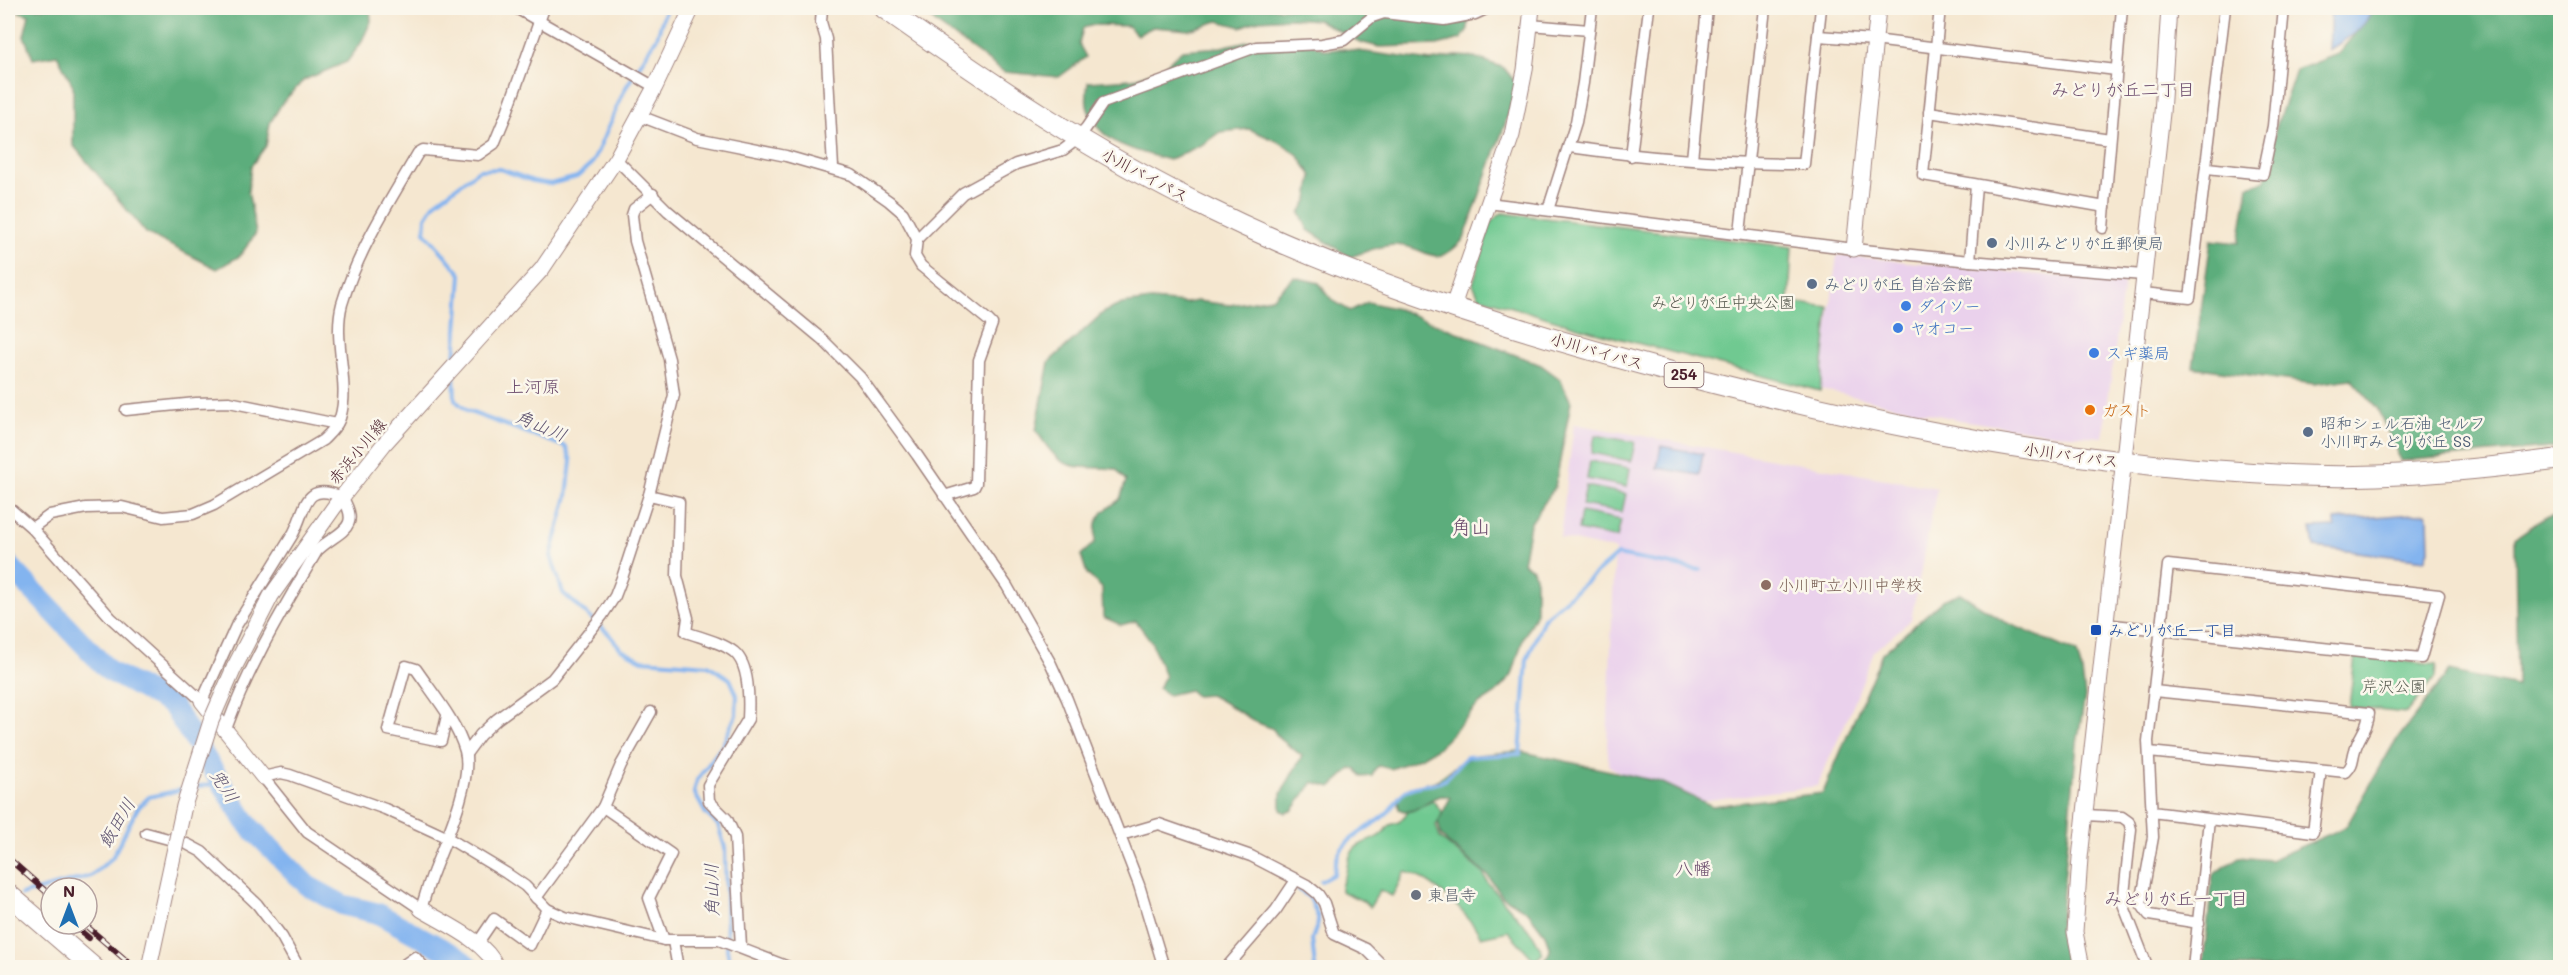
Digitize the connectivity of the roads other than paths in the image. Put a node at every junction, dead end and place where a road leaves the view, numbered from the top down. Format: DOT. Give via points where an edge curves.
graph roads {
  1 [pos="516,8"];
  2 [pos="544,8"];
  3 [pos="692,8"];
  4 [pos="822,8"];
  5 [pos="884,8"];
  6 [pos="1488,8"];
  7 [pos="1532,8"];
  8 [pos="1592,8"];
  9 [pos="1649,8"];
  10 [pos="1707,8"];
  11 [pos="1765,8"];
  12 [pos="1821,8"];
  13 [pos="1878,8"];
  14 [pos="1940,8"];
  15 [pos="2122,8"];
  16 [pos="2169,8"];
  17 [pos="2225,8"];
  18 [pos="2284,8"];
  19 [pos="540,21"];
  20 [pos="1530,25"];
  21 [pos="1589,30"];
  22 [pos="1818,36"];
  23 [pos="1874,40"];
  24 [pos="1935,49"];
  25 [pos="2116,70"];
  26 [pos="649,84"];
  27 [pos="1929,112"];
  28 [pos="640,116"];
  29 [pos="1078,138"];
  30 [pos="2110,139"];
  31 [pos="1570,147"];
  32 [pos="1631,156"];
  33 [pos="616,159"];
  34 [pos="1692,159"];
  35 [pos="1747,164"];
  36 [pos="833,168"];
  37 [pos="2207,168"];
  38 [pos="1977,185"];
  39 [pos="653,194"];
  40 [pos="1488,203"];
  41 [pos="2104,207"];
  42 [pos="1548,210"];
  43 [pos="2103,228"];
  44 [pos="1740,233"];
  45 [pos="917,239"];
  46 [pos="1854,249"];
  47 [pos="1970,261"];
  48 [pos="2143,275"];
  49 [pos="2143,293"];
  50 [pos="1453,306"];
  51 [pos="126,410"];
  52 [pos="337,424"];
  53 [pos="2560,459"];
  54 [pos="2125,463"];
  55 [pos="649,495"];
  56 [pos="944,496"];
  57 [pos="342,497"];
  58 [pos="8,507"];
  59 [pos="32,528"];
  60 [pos="2104,624"];
  61 [pos="2161,630"];
  62 [pos="2154,691"];
  63 [pos="202,701"];
  64 [pos="651,712"];
  65 [pos="447,716"];
  66 [pos="226,729"];
  67 [pos="2150,752"];
  68 [pos="466,753"];
  69 [pos="2321,770"];
  70 [pos="263,777"];
  71 [pos="603,807"];
  72 [pos="2152,812"];
  73 [pos="2086,815"];
  74 [pos="2209,820"];
  75 [pos="146,833"];
  76 [pos="1121,835"];
  77 [pos="448,838"];
  78 [pos="1296,880"];
  79 [pos="12,897"];
  80 [pos="536,898"];
  81 [pos="421,909"];
  82 [pos="547,909"];
  83 [pos="2199,922"];
  84 [pos="668,940"];
  85 [pos="477,944"];
  86 [pos="741,947"];
  87 [pos="1380,966"];
  88 [pos="94,968"];
  89 [pos="149,968"];
  90 [pos="299,968"];
  91 [pos="399,968"];
  92 [pos="425,968"];
  93 [pos="497,968"];
  94 [pos="678,968"];
  95 [pos="791,968"];
  96 [pos="1164,968"];
  97 [pos="1226,968"];
  98 [pos="2082,968"];
  99 [pos="2148,968"];
  100 [pos="2193,968"];
  1 -- 19 [label="street"];
  2 -- 19 [label="street"];
  3 -- 26 [label="street, 赤浜小川線"];
  4 -- 36 [label="street"];
  5 -- 29 [label="highway, 小川バイパス / 254" via="975,73"];
  6 -- 29 [label="street" via="1444,20 1384,13 1365,21 1344,40 1256,47 1103,103"];
  7 -- 20 [label="street"];
  8 -- 21 [label="street"];
  9 -- 32 [label="street"];
  10 -- 34 [label="street"];
  11 -- 35 [label="street"];
  12 -- 22 [label="street"];
  13 -- 23 [label="street"];
  14 -- 24 [label="street"];
  15 -- 25 [label="street"];
  16 -- 48 [label="street" via="2162,113"];
  17 -- 37 [label="street"];
  18 -- 37 [label="street" via="2273,126 2263,174"];
  19 -- 26 [label="street"];
  19 -- 52 [label="street" via="494,144 478,155 423,150 418,153 370,236 352,275 338,326 343,402"];
  20 -- 21 [label="street"];
  20 -- 40 [label="street" via="1512,135"];
  21 -- 31 [label="street"];
  22 -- 23 [label="street"];
  22 -- 35 [label="street" via="1804,165"];
  23 -- 24 [label="street"];
  23 -- 46 [label="street"];
  24 -- 25 [label="street"];
  24 -- 27 [label="street"];
  25 -- 30 [label="street"];
  26 -- 28 [label="street, 赤浜小川線"];
  27 -- 30 [label="street"];
  27 -- 38 [label="street" via="1923,175"];
  28 -- 33 [label="street, 赤浜小川線"];
  28 -- 36 [label="street" via="697,138"];
  29 -- 45 [label="street" via="1063,150 1016,164 963,193"];
  29 -- 50 [label="highway, 小川バイパス / 254" via="1150,179 1282,243 1365,277"];
  30 -- 41 [label="street"];
  31 -- 32 [label="street"];
  31 -- 42 [label="street"];
  32 -- 34 [label="street"];
  33 -- 39 [label="street"];
  33 -- 57 [label="street, 赤浜小川線" via="542,269 384,444"];
  34 -- 35 [label="street"];
  35 -- 44 [label="street"];
  36 -- 45 [label="street" via="852,175 889,201 903,213"];
  37 -- 49 [label="street" via="2190,298"];
  38 -- 41 [label="street"];
  38 -- 47 [label="street"];
  39 -- 55 [label="street" via="632,215 635,241 669,359 674,395"];
  39 -- 56 [label="street" via="668,211 823,340 860,377"];
  40 -- 42 [label="street"];
  40 -- 50 [label="street"];
  41 -- 43 [label="street"];
  42 -- 44 [label="street"];
  44 -- 46 [label="street"];
  45 -- 56 [label="street" via="915,256 921,266 992,324 980,360 976,483"];
  46 -- 47 [label="street"];
  47 -- 48 [label="street"];
  48 -- 49 [label="street"];
  49 -- 54 [label="street"];
  50 -- 54 [label="highway, 小川バイパス / 254" via="1610,356 1764,396 1963,438"];
  51 -- 52 [label="street" via="229,402"];
  52 -- 59 [label="street" via="323,440 193,514 163,517 122,507 86,508 50,515"];
  53 -- 54 [label="highway, 小川バイパス / 254" via="2429,474 2354,476 2273,475"];
  54 -- 60 [label="street"];
  55 -- 68 [label="street" via="615,596 602,616 552,679 497,719"];
  55 -- 86 [label="street" via="679,502 677,576 688,618 686,632 735,652 743,666 748,719 708,785 710,801 727,819 735,837"];
  56 -- 76 [label="street" via="1007,586 1051,664"];
  57 -- 63 [label="street" via="321,491 311,494 306,501 293,534 236,626"];
  57 -- 66 [label="street" via="351,515 349,524 317,551 264,640"];
  57 -- 89 [label="street, 赤浜小川線, bridge" via="271,596 211,721 184,806"];
  58 -- 59 [label="street"];
  59 -- 63 [label="street" via="111,618"];
  60 -- 61 [label="street"];
  60 -- 73 [label="street"];
  61 -- 61 [label="street" via="2421,658 2439,595 2168,566"];
  61 -- 62 [label="street"];
  62 -- 67 [label="street"];
  62 -- 69 [label="street" via="2369,713 2368,727 2355,749 2353,766 2346,772"];
  63 -- 66 [label="street"];
  64 -- 71 [label="street"];
  65 -- 65 [label="street" via="441,741 388,730 406,666 416,669"];
  65 -- 68 [label="street"];
  66 -- 70 [label="street"];
  67 -- 69 [label="street"];
  67 -- 72 [label="street"];
  68 -- 77 [label="street" via="460,798"];
  69 -- 74 [label="street" via="2313,832"];
  70 -- 77 [label="street" via="290,775"];
  70 -- 81 [label="street" via="307,832"];
  71 -- 80 [label="street"];
  71 -- 84 [label="street" via="671,854 649,898"];
  72 -- 74 [label="street"];
  72 -- 83 [label="street" via="2151,852 2141,904 2149,915"];
  73 -- 98 [label="street" via="2075,932"];
  73 -- 99 [label="street" via="2122,817 2129,822 2123,904"];
  74 -- 83 [label="street"];
  75 -- 90 [label="street" via="202,852 257,904"];
  76 -- 78 [label="street" via="1159,824 1174,827 1251,856"];
  76 -- 96 [label="street"];
  77 -- 80 [label="street" via="506,873"];
  77 -- 81 [label="street"];
  78 -- 87 [label="street" via="1318,894 1334,934 1366,949"];
  78 -- 97 [label="street" via="1276,910"];
  79 -- 88 [label="highway"];
  80 -- 82 [label="street"];
  81 -- 85 [label="street"];
  82 -- 84 [label="street" via="565,917"];
  82 -- 85 [label="street" via="530,945 494,919"];
  83 -- 100 [label="street"];
  84 -- 86 [label="street" via="707,938"];
  84 -- 94 [label="street"];
  85 -- 93 [label="street"];
  86 -- 95 [label="street"];
  91 -- 92 [label="street" via="415,957"];
}
